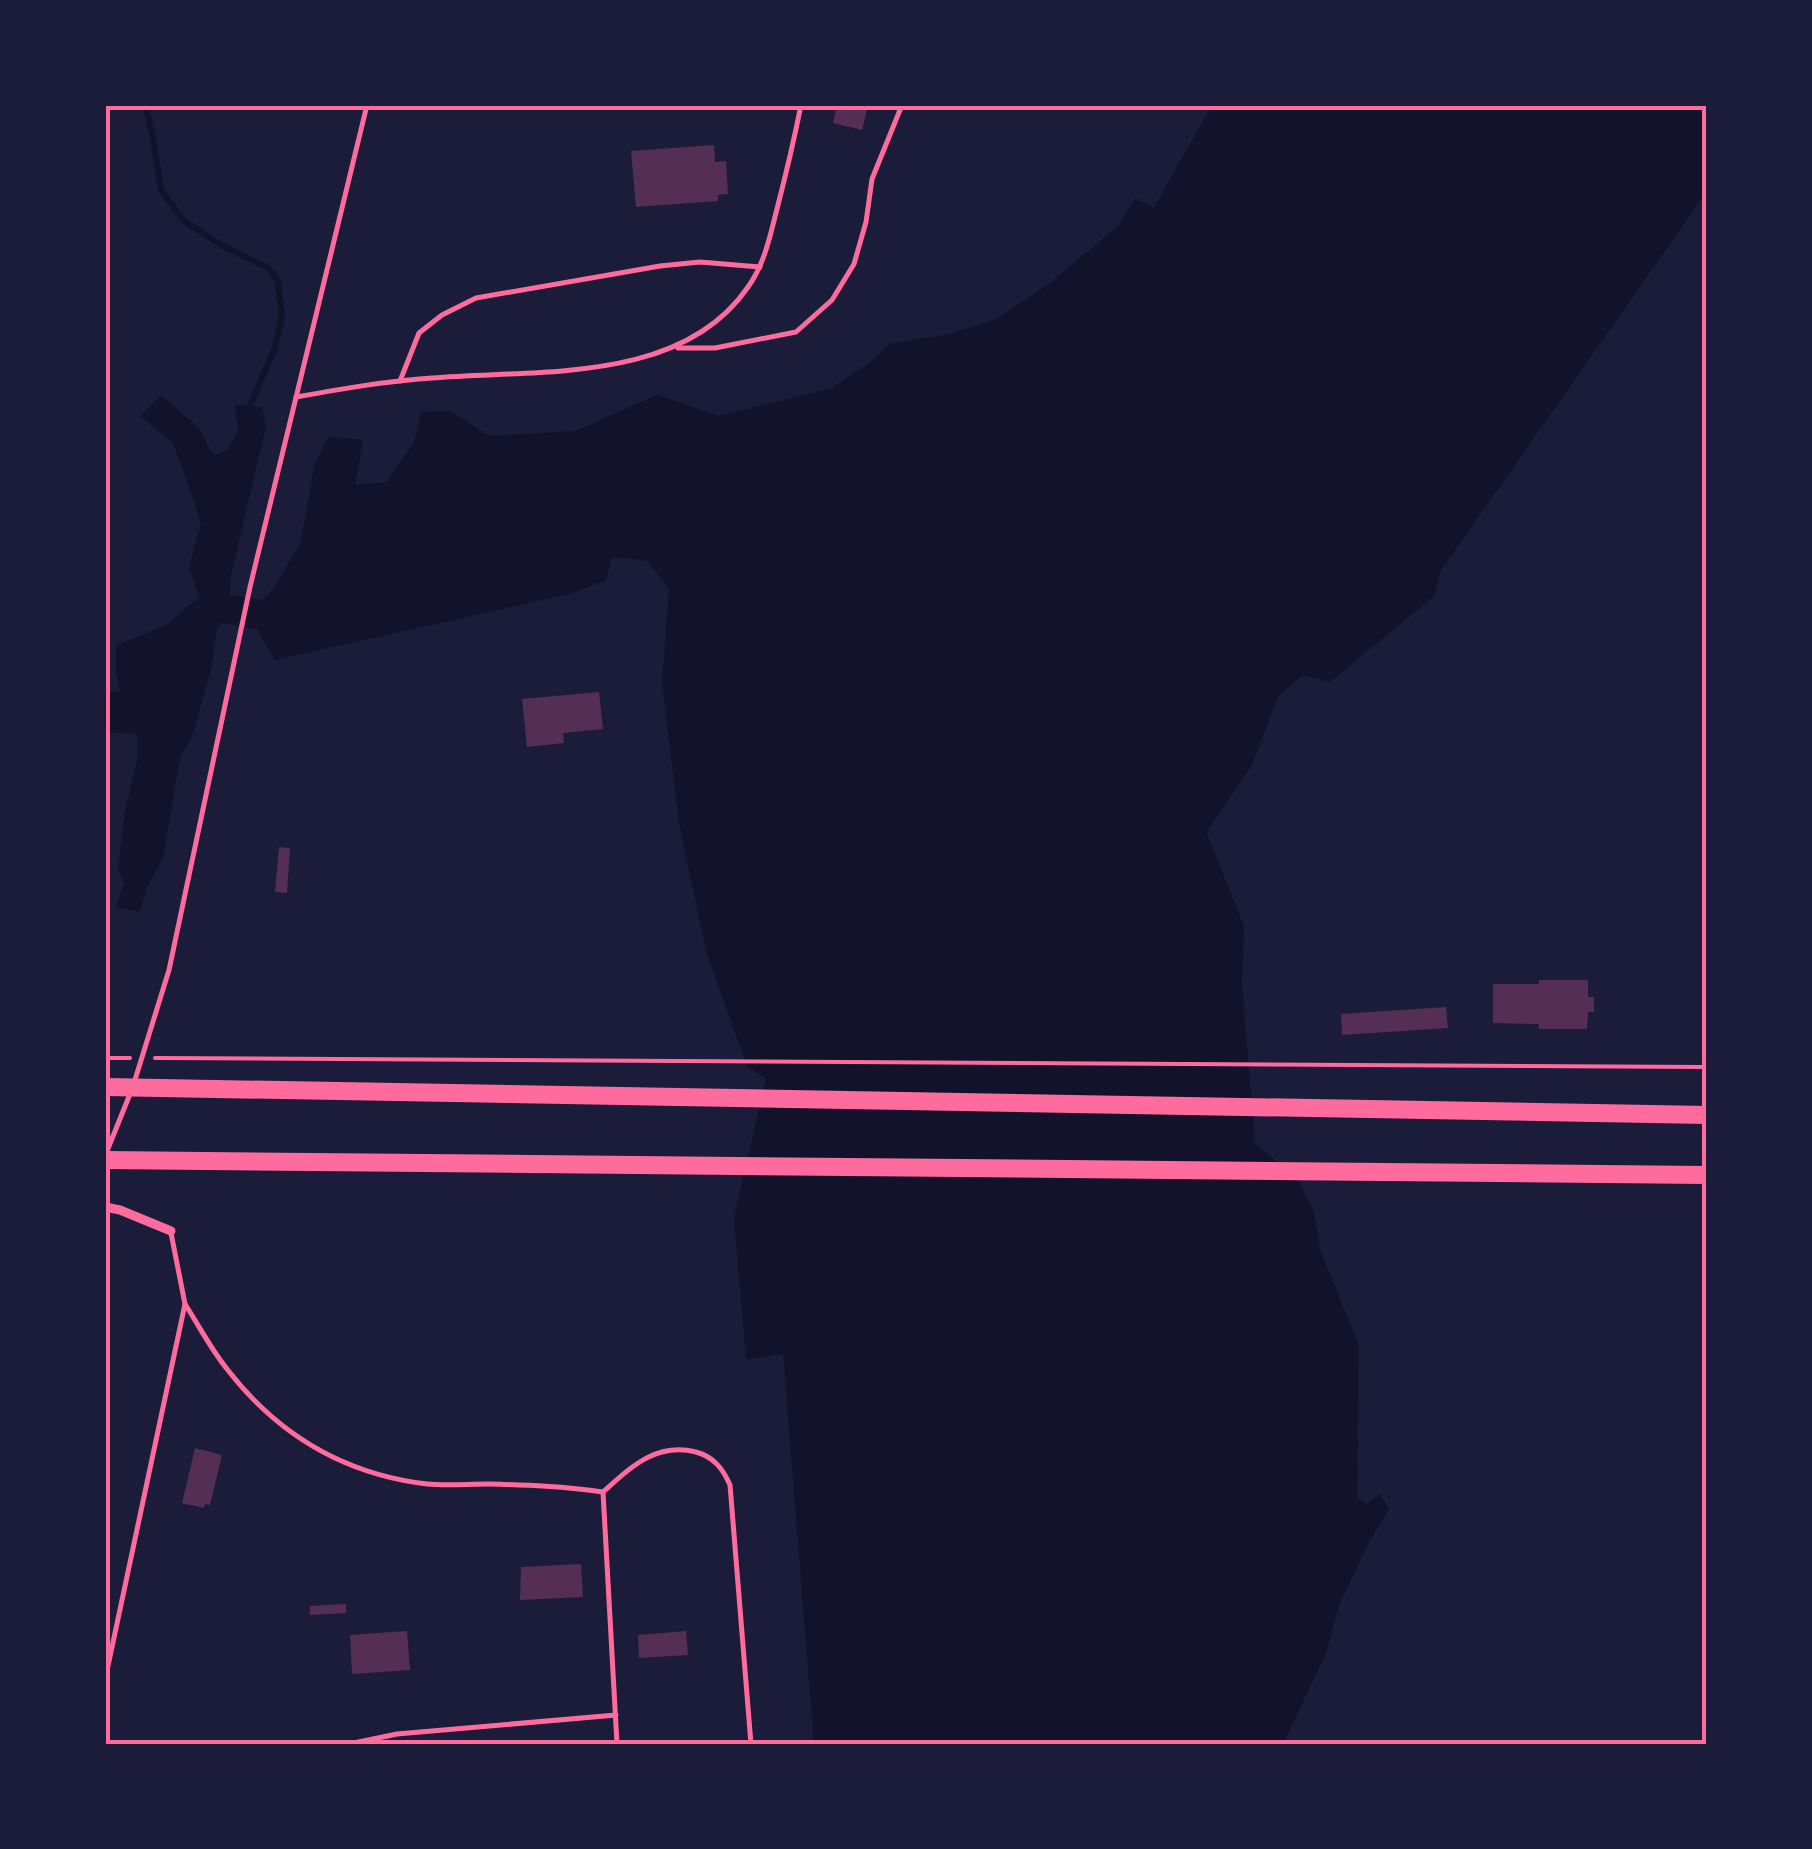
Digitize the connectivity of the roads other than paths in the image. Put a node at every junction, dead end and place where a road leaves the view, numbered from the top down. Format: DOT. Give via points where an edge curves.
graph roads {
  1 [pos="367,105"];
  2 [pos="802,105"];
  3 [pos="902,105"];
  4 [pos="760,267"];
  5 [pos="676,348"];
  6 [pos="400,381"];
  7 [pos="296,397"];
  8 [pos="105,1087"];
  9 [pos="1707,1115"];
  10 [pos="105,1158"];
  11 [pos="1707,1175"];
  12 [pos="105,1207"];
  13 [pos="171,1231"];
  14 [pos="185,1304"];
  15 [pos="603,1492"];
  16 [pos="105,1680"];
  17 [pos="616,1714"];
  18 [pos="349,1744"];
  19 [pos="618,1744"];
  20 [pos="752,1744"];
  1 -- 7 [label="lane"];
  2 -- 4 [label="lane"];
  3 -- 5 [label="lane" via="872,180 854,264 832,300 796,332 715,348"];
  4 -- 5 [label="lane" via="732,308"];
  4 -- 6 [label="lane" via="700,262 476,298 419,333"];
  5 -- 6 [label="lane" via="546,373"];
  6 -- 7 [label="lane"];
  7 -- 10 [label="lane" via="169,970"];
  8 -- 9 [label="highway"];
  10 -- 11 [label="highway"];
  12 -- 13 [label="street"];
  13 -- 14 [label="lane"];
  14 -- 15 [label="lane" via="245,1391 300,1441 338,1462 428,1484"];
  14 -- 16 [label="lane"];
  15 -- 17 [label="lane"];
  15 -- 20 [label="lane" via="629,1468 679,1448 724,1469"];
  17 -- 18 [label="lane"];
  17 -- 19 [label="lane"];
}
